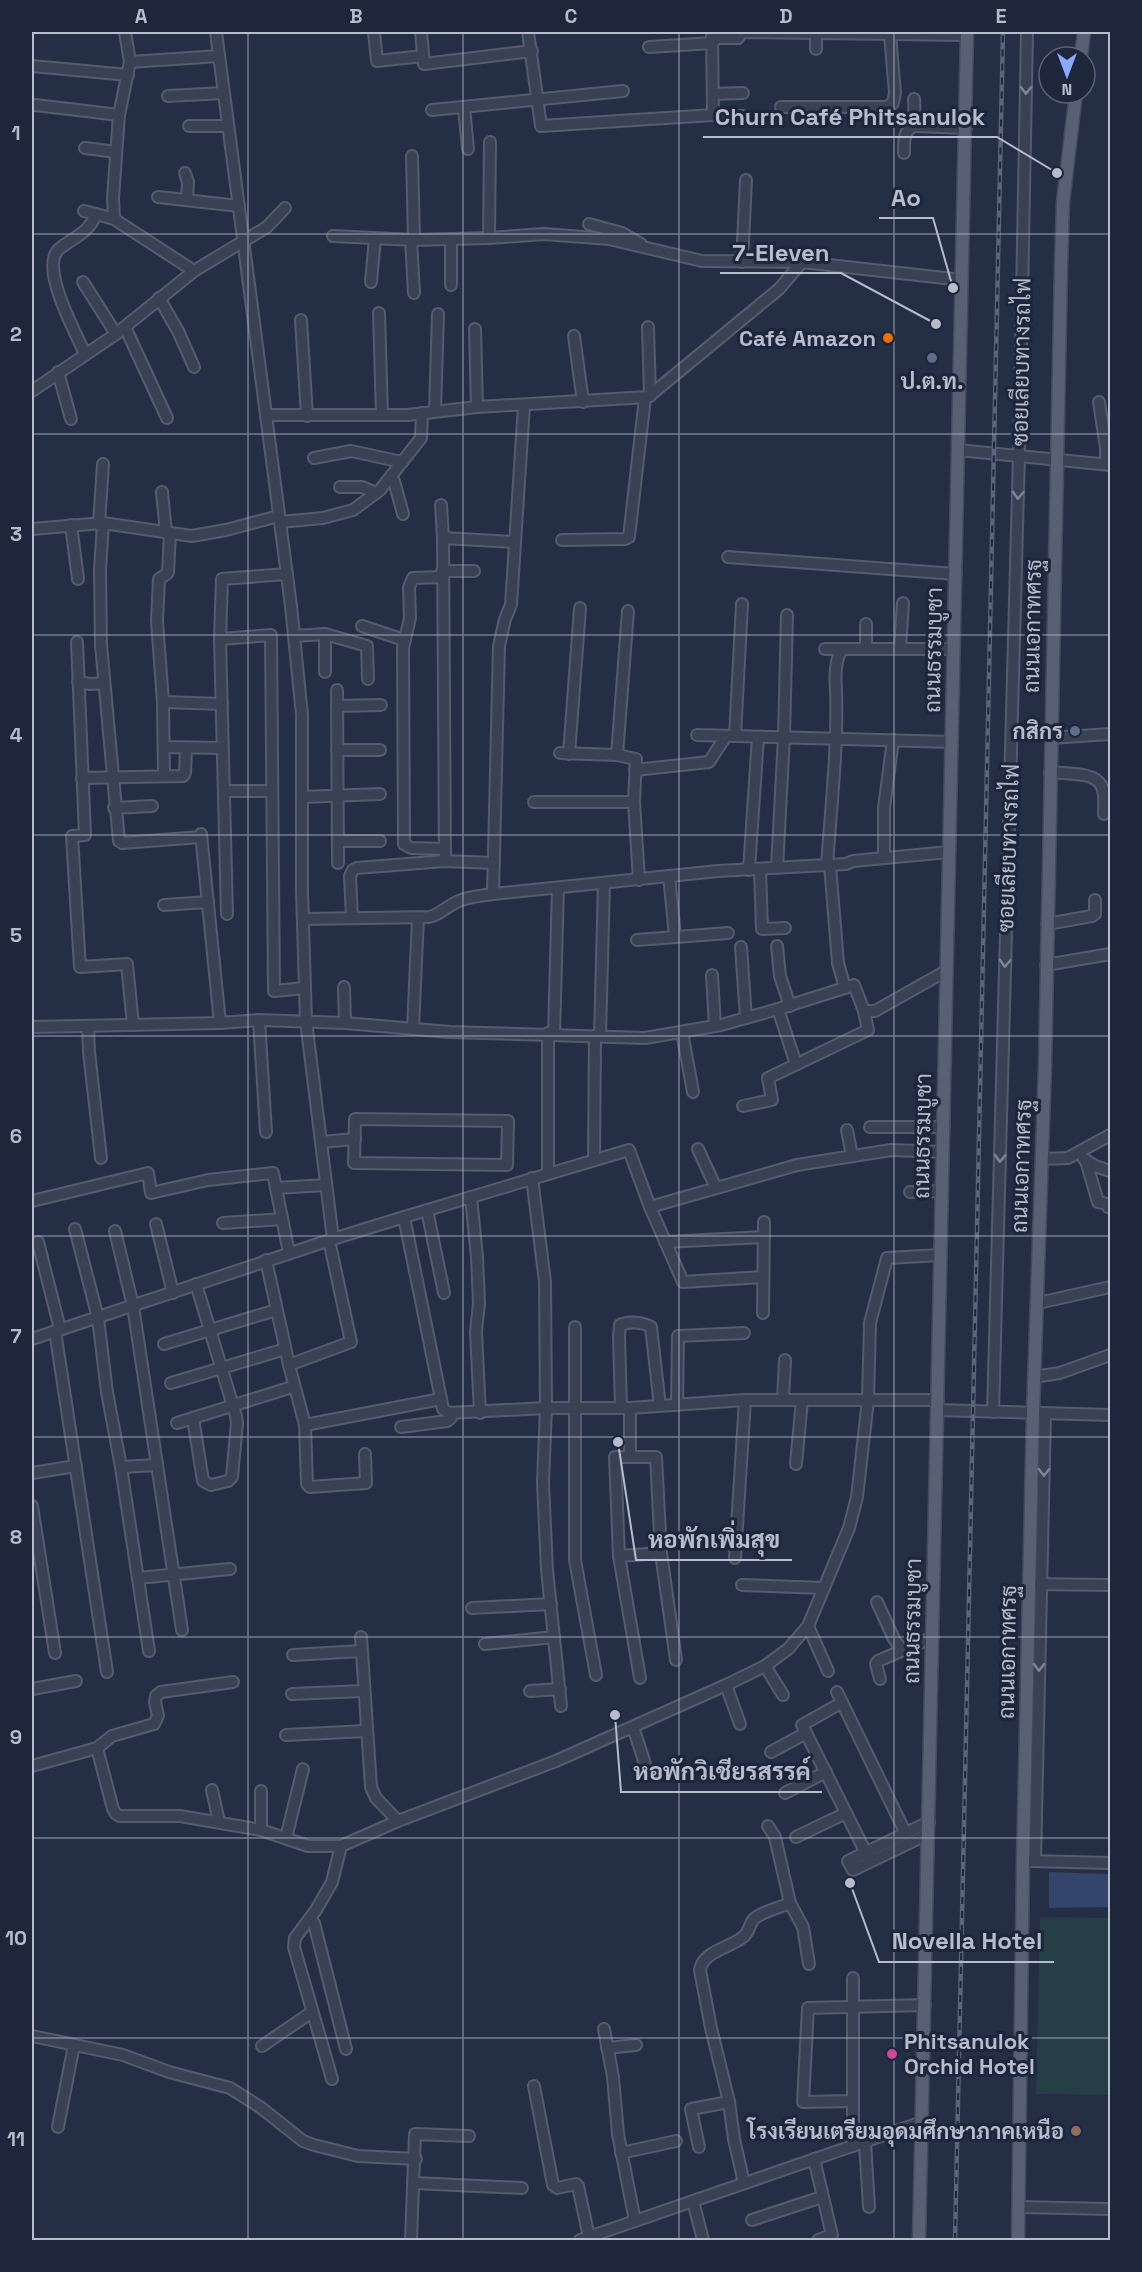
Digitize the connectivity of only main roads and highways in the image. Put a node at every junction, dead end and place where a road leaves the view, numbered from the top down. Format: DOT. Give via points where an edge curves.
graph roads {
  1 [pos="967,33"];
  2 [pos="1075,105"];
  3 [pos="919,2241"];
  4 [pos="1018,2241"];
  1 -- 3 [label="main road, ถนนธรรมบูชา"];
  2 -- 4 [label="main road, ถนนเอกาทศรฐ" via="1063,202"];
}
